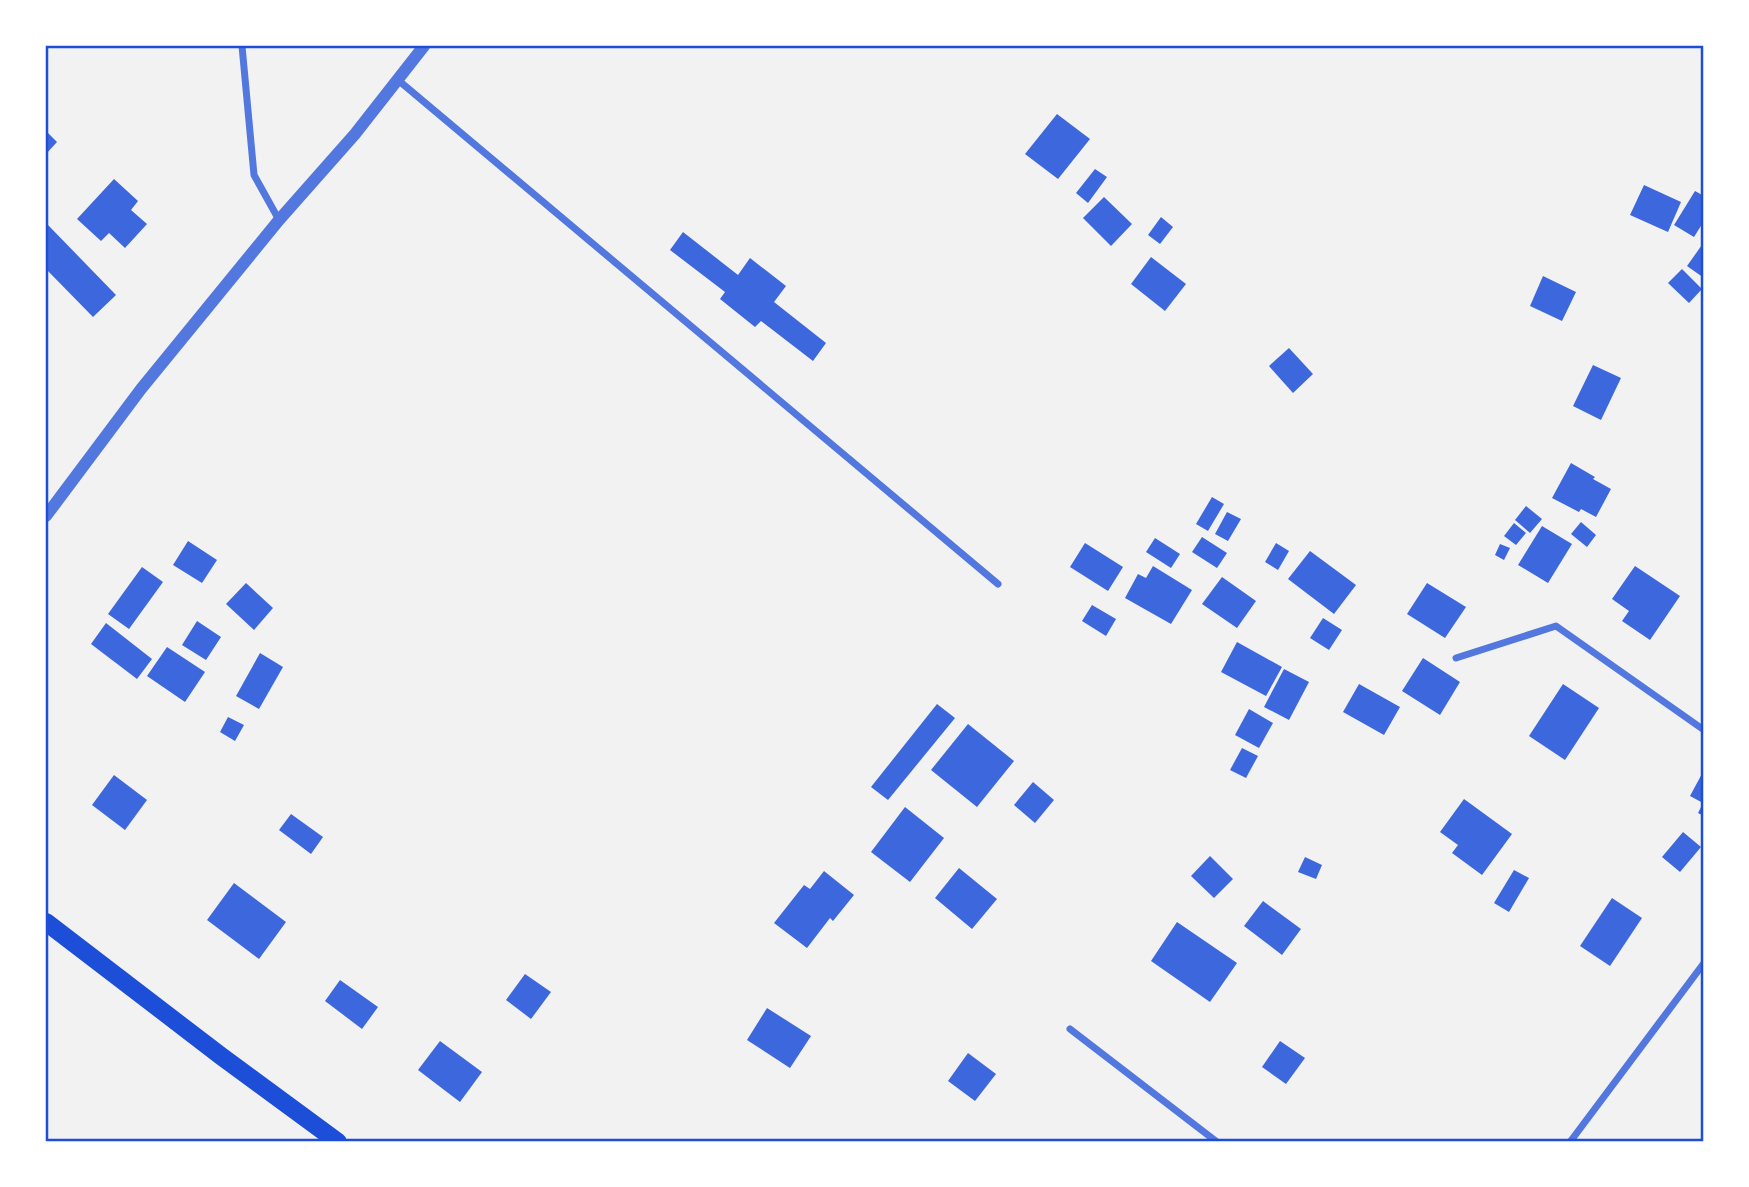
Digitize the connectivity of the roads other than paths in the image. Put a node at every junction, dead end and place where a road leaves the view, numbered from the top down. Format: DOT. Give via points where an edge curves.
graph roads {
  1 [pos="242,46"];
  2 [pos="424,46"];
  3 [pos="398,80"];
  4 [pos="279,220"];
  5 [pos="46,516"];
  6 [pos="998,584"];
  7 [pos="1456,658"];
  8 [pos="1703,730"];
  9 [pos="46,922"];
  10 [pos="1703,963"];
  11 [pos="1070,1030"];
  12 [pos="338,1142"];
  13 [pos="1217,1142"];
  14 [pos="1570,1142"];
  1 -- 4 [label="street" via="254,175"];
  2 -- 3 [label="street"];
  3 -- 4 [label="street"];
  3 -- 6 [label="street"];
  4 -- 5 [label="street" via="141,389"];
  7 -- 8 [label="street" via="1556,626"];
  9 -- 12 [label="main road"];
  10 -- 14 [label="street"];
  11 -- 13 [label="street"];
}
